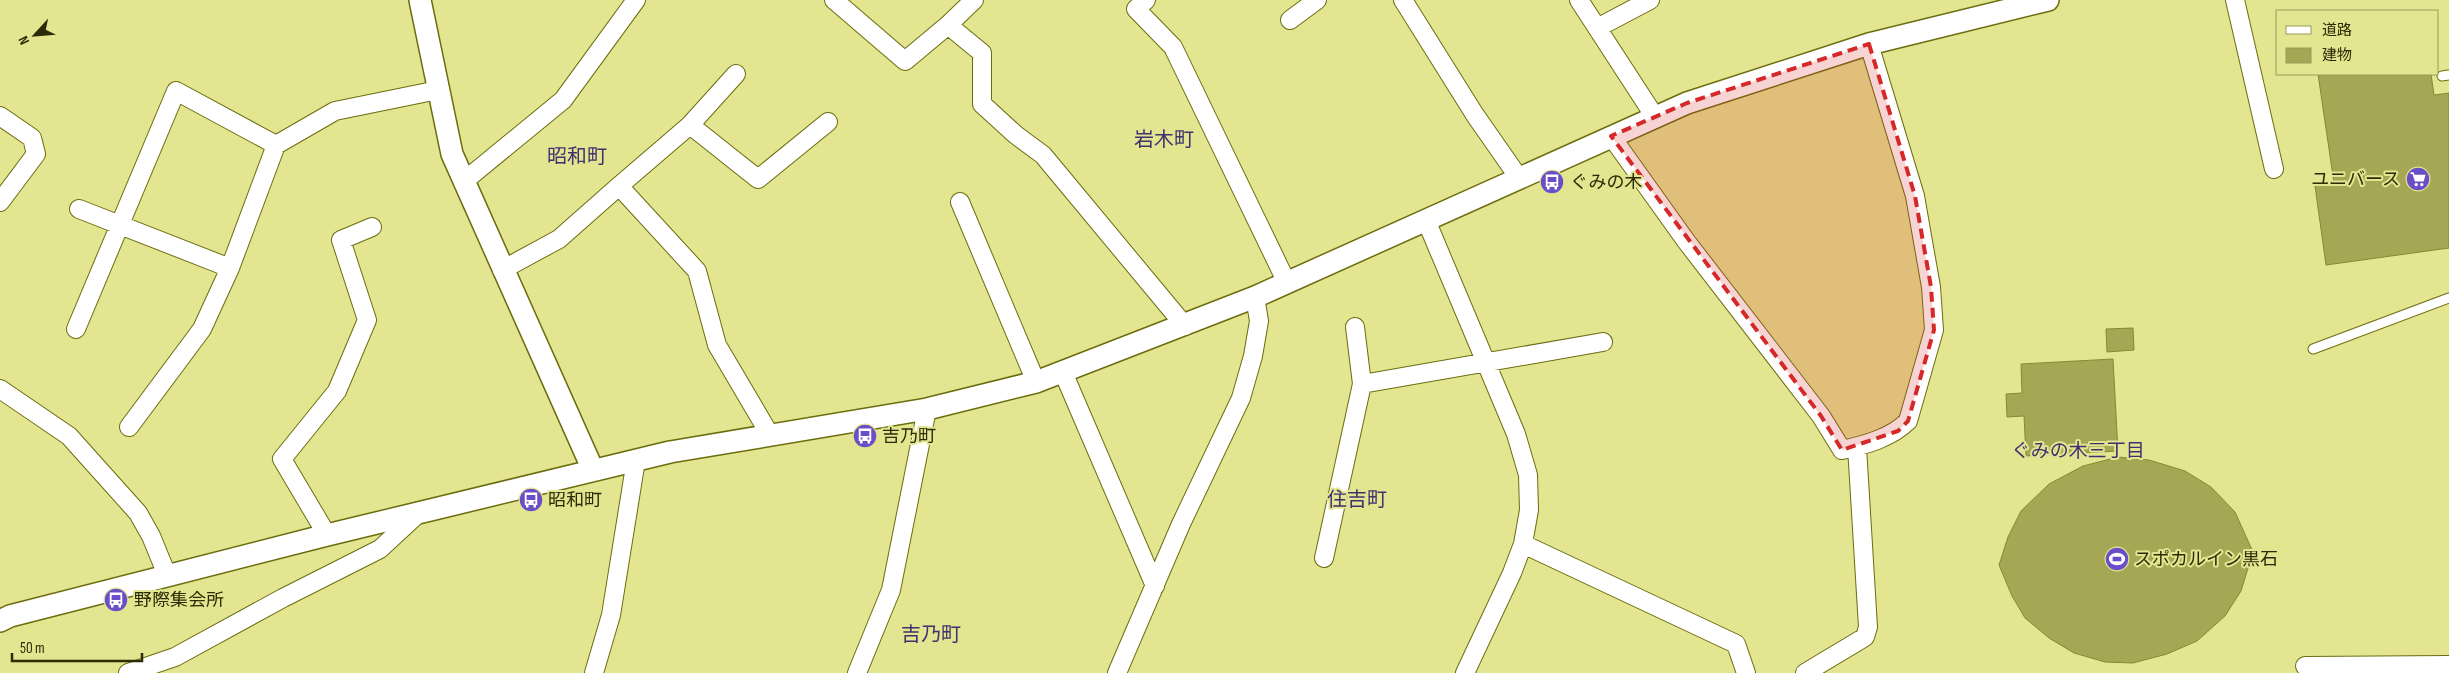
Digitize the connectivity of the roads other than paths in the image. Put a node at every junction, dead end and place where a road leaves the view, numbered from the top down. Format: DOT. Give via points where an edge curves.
graph roads {
  1 [pos="420,0"];
  2 [pos="636,0"];
  3 [pos="834,0"];
  4 [pos="974,0"];
  5 [pos="1146,0"];
  6 [pos="1317,0"];
  7 [pos="1403,0"];
  8 [pos="1579,0"];
  9 [pos="1650,0"];
  10 [pos="2048,0"];
  11 [pos="2235,0"];
  12 [pos="1290,20"];
  13 [pos="948,25"];
  14 [pos="1597,28"];
  15 [pos="1869,44"];
  16 [pos="736,74"];
  17 [pos="438,90"];
  18 [pos="0,116"];
  19 [pos="1655,117"];
  20 [pos="828,122"];
  21 [pos="690,125"];
  22 [pos="1611,136"];
  23 [pos="276,145"];
  24 [pos="2274,169"];
  25 [pos="1519,178"];
  26 [pos="464,182"];
  27 [pos="619,186"];
  28 [pos="0,202"];
  29 [pos="960,202"];
  30 [pos="79,209"];
  31 [pos="1426,220"];
  32 [pos="120,225"];
  33 [pos="372,227"];
  34 [pos="230,268"];
  35 [pos="502,270"];
  36 [pos="1287,283"];
  37 [pos="1255,297"];
  38 [pos="2449,298"];
  39 [pos="1185,326"];
  40 [pos="1355,327"];
  41 [pos="76,329"];
  42 [pos="1603,342"];
  43 [pos="2314,349"];
  44 [pos="1486,363"];
  45 [pos="1063,372"];
  46 [pos="1036,382"];
  47 [pos="1362,384"];
  48 [pos="0,389"];
  49 [pos="927,409"];
  50 [pos="129,426"];
  51 [pos="770,435"];
  52 [pos="1857,447"];
  53 [pos="636,460"];
  54 [pos="593,470"];
  55 [pos="420,512"];
  56 [pos="327,535"];
  57 [pos="1523,544"];
  58 [pos="1324,558"];
  59 [pos="167,576"];
  60 [pos="1155,586"];
  61 [pos="0,621"];
  62 [pos="2449,665"];
  63 [pos="2305,666"];
  64 [pos="128,673"];
  65 [pos="594,673"];
  66 [pos="857,673"];
  67 [pos="1116,673"];
  68 [pos="1465,673"];
  69 [pos="1746,673"];
  70 [pos="1805,673"];
  1 -- 17 [label="street"];
  2 -- 26 [label="street" via="564,100"];
  3 -- 13 [label="street" via="905,60"];
  4 -- 13 [label="street"];
  5 -- 36 [label="street" via="1136,9 1173,47"];
  6 -- 12 [label="street"];
  7 -- 25 [label="street"];
  8 -- 14 [label="street"];
  9 -- 14 [label="street"];
  10 -- 15 [label="street"];
  11 -- 24 [label="street"];
  13 -- 39 [label="street" via="982,53 982,104 1043,155"];
  14 -- 19 [label="street"];
  15 -- 19 [label="street" via="1687,103"];
  15 -- 52 [label="street" via="1915,196 1931,287 1934,330 1908,421 1898,431"];
  16 -- 21 [label="street"];
  17 -- 23 [label="street" via="335,111"];
  17 -- 26 [label="street" via="452,154"];
  18 -- 28 [label="street" via="32,138 36,154"];
  19 -- 22 [label="street"];
  20 -- 21 [label="street" via="758,179"];
  21 -- 27 [label="street"];
  22 -- 25 [label="street"];
  22 -- 52 [label="street" via="1686,241 1821,416 1842,450"];
  23 -- 32 [label="street" via="176,91"];
  23 -- 34 [label="street"];
  25 -- 31 [label="street"];
  26 -- 35 [label="street"];
  27 -- 35 [label="street" via="559,239"];
  27 -- 51 [label="street" via="697,271 717,345"];
  29 -- 46 [label="street"];
  30 -- 32 [label="street"];
  31 -- 36 [label="street"];
  31 -- 44 [label="street"];
  32 -- 34 [label="street"];
  32 -- 41 [label="street"];
  33 -- 56 [label="street" via="341,240 367,320 337,391 282,459"];
  34 -- 50 [label="street" via="202,329"];
  35 -- 54 [label="street"];
  36 -- 37 [label="street"];
  37 -- 39 [label="street"];
  37 -- 60 [label="street" via="1260,321 1241,398"];
  38 -- 43 [label="lane"];
  39 -- 45 [label="street"];
  40 -- 47 [label="street"];
  42 -- 44 [label="street"];
  44 -- 47 [label="street"];
  44 -- 57 [label="street" via="1516,434 1528,475 1529,510"];
  45 -- 46 [label="street"];
  45 -- 60 [label="street"];
  46 -- 49 [label="street"];
  47 -- 58 [label="street"];
  48 -- 59 [label="street" via="69,436 138,514"];
  49 -- 51 [label="street"];
  49 -- 66 [label="street" via="891,590"];
  51 -- 53 [label="street"];
  52 -- 70 [label="street" via="1868,627 1865,637"];
  53 -- 54 [label="street"];
  53 -- 65 [label="street" via="611,615"];
  54 -- 55 [label="street"];
  55 -- 56 [label="street"];
  55 -- 64 [label="street" via="380,549 175,657"];
  56 -- 59 [label="street"];
  57 -- 68 [label="street"];
  57 -- 69 [label="street" via="1736,644"];
  59 -- 61 [label="street"];
  60 -- 67 [label="street"];
  62 -- 63 [label="street"];
}
